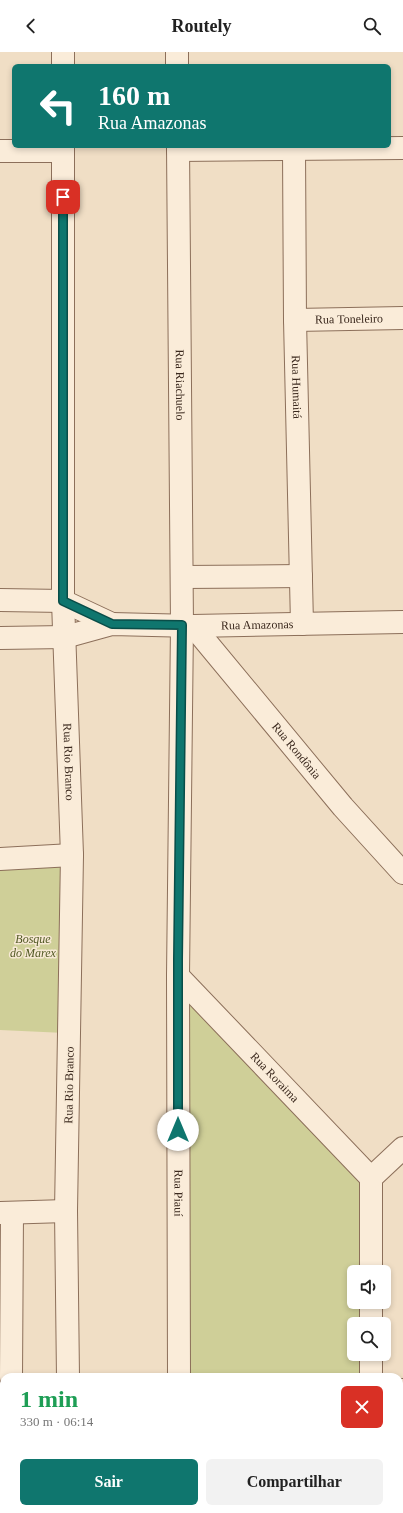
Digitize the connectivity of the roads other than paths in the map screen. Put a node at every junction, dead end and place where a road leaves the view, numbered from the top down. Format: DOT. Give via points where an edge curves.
graph roads {
  1 [pos="63,52"];
  2 [pos="177,52"];
  3 [pos="63,64"];
  4 [pos="177,64"];
  5 [pos="63,148"];
  6 [pos="178,148"];
  7 [pos="403,148"];
  8 [pos="294,150"];
  9 [pos="0,151"];
  10 [pos="403,318"];
  11 [pos="295,320"];
  12 [pos="301,576"];
  13 [pos="182,577"];
  14 [pos="0,600"];
  15 [pos="63,601"];
  16 [pos="403,622"];
  17 [pos="112,624"];
  18 [pos="302,624"];
  19 [pos="188,625"];
  20 [pos="65,637"];
  21 [pos="0,638"];
  22 [pos="72,856"];
  23 [pos="0,859"];
  24 [pos="403,873"];
  25 [pos="178,976"];
  26 [pos="403,1148"];
  27 [pos="371,1178"];
  28 [pos="66,1211"];
  29 [pos="6,1213"];
  30 [pos="371,1265"];
  31 [pos="371,1361"];
  32 [pos="11,1373"];
  33 [pos="68,1373"];
  34 [pos="179,1373"];
  35 [pos="371,1373"];
  1 -- 3 [label="street"];
  2 -- 4 [label="street"];
  5 -- 9 [label="street"];
  5 -- 15 [label="street, Rua Rio Branco"];
  6 -- 8 [label="street"];
  6 -- 13 [label="street, Rua Riachuelo"];
  7 -- 8 [label="street"];
  8 -- 11 [label="street, Rua Humaitá"];
  10 -- 11 [label="street, Rua Toneleiro"];
  11 -- 12 [label="street, Rua Humaitá"];
  12 -- 13 [label="street"];
  12 -- 18 [label="street, Rua Humaitá"];
  13 -- 19 [label="street, Rua Riachuelo"];
  14 -- 15 [label="street"];
  15 -- 17 [label="street, Rua Amazonas"];
  15 -- 20 [label="street, Rua Rio Branco"];
  16 -- 18 [label="street, Rua Amazonas"];
  17 -- 19 [label="street, Rua Amazonas"];
  17 -- 20 [label="street, Rua Amazonas"];
  18 -- 19 [label="street, Rua Amazonas"];
  19 -- 24 [label="street, Rua Rondônia"];
  19 -- 25 [label="street, Rua Piauí"];
  20 -- 21 [label="street, Rua Amazonas"];
  20 -- 22 [label="street, Rua Rio Branco"];
  22 -- 23 [label="street"];
  22 -- 28 [label="street, Rua Rio Branco"];
  25 -- 27 [label="street, Rua Roraima"];
  25 -- 34 [label="street, Rua Piauí"];
  26 -- 27 [label="street"];
  27 -- 30 [label="street"];
  28 -- 29 [label="street"];
  28 -- 33 [label="street, Rua Rio Branco"];
  29 -- 32 [label="street"];
  31 -- 35 [label="street"];
}
